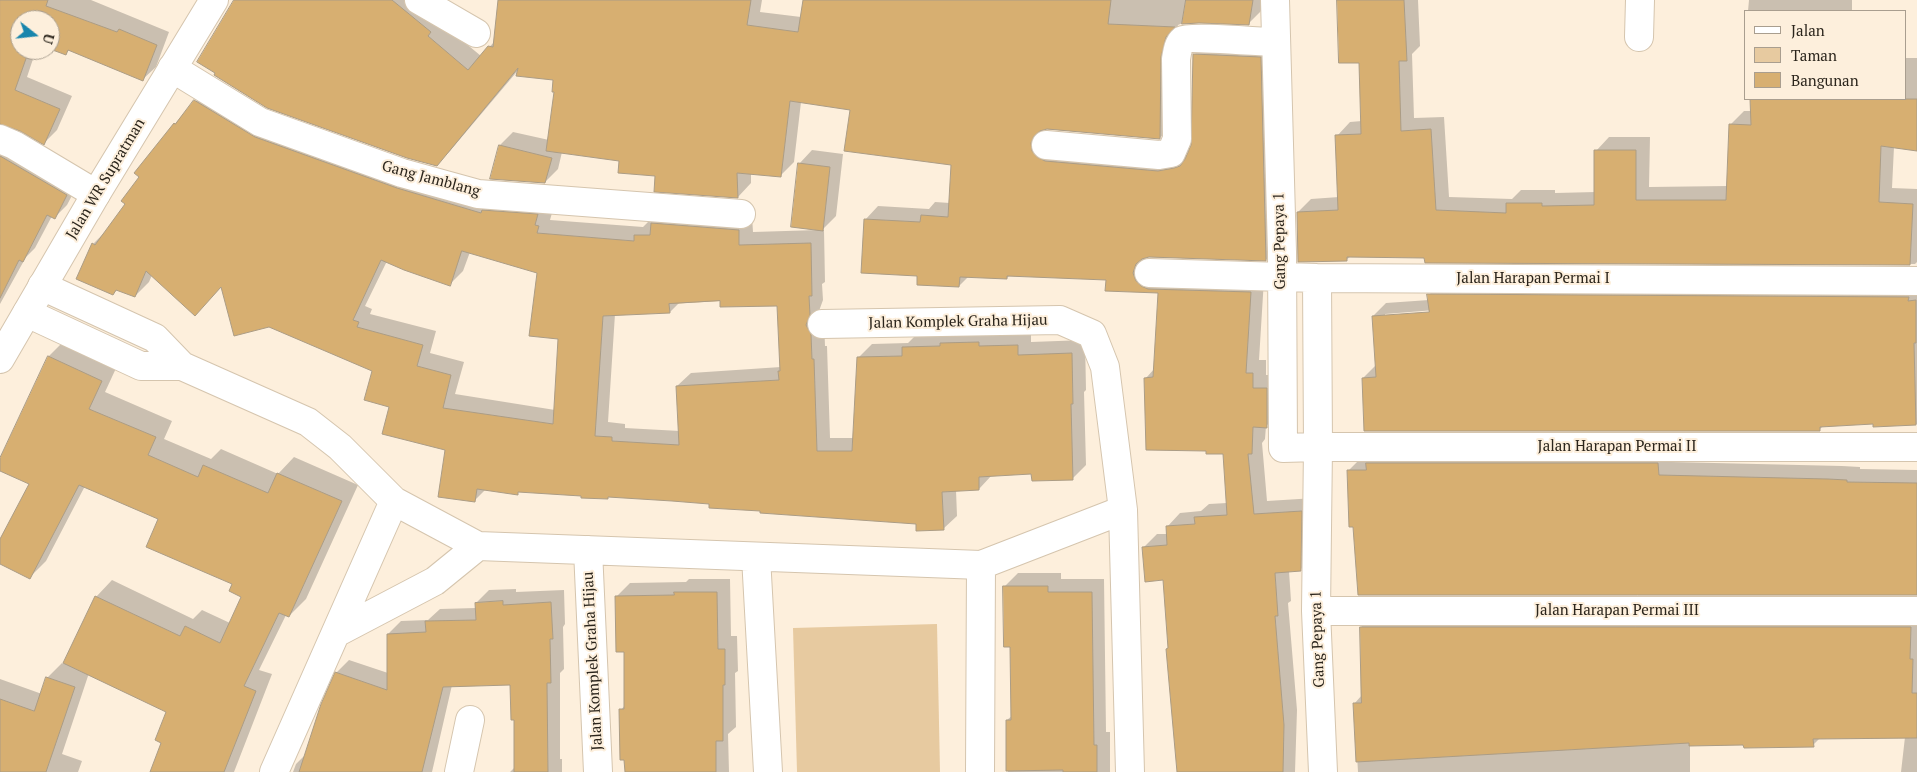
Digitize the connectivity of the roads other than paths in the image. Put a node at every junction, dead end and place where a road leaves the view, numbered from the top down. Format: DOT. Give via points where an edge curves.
graph roads {
  1 [pos="214,0"];
  2 [pos="419,0"];
  3 [pos="1274,0"];
  4 [pos="1640,0"];
  5 [pos="476,33"];
  6 [pos="1639,37"];
  7 [pos="1275,42"];
  8 [pos="172,68"];
  9 [pos="0,139"];
  10 [pos="1046,145"];
  11 [pos="96,194"];
  12 [pos="741,214"];
  13 [pos="1149,273"];
  14 [pos="1281,276"];
  15 [pos="1317,278"];
  16 [pos="1917,281"];
  17 [pos="42,286"];
  18 [pos="27,313"];
  19 [pos="822,324"];
  20 [pos="0,359"];
  21 [pos="182,366"];
  22 [pos="1318,447"];
  23 [pos="1917,447"];
  24 [pos="394,501"];
  25 [pos="1123,510"];
  26 [pos="478,546"];
  27 [pos="588,550"];
  28 [pos="756,556"];
  29 [pos="981,565"];
  30 [pos="1316,611"];
  31 [pos="1917,611"];
  32 [pos="336,633"];
  33 [pos="470,720"];
  34 [pos="274,772"];
  35 [pos="459,772"];
  36 [pos="598,772"];
  37 [pos="768,772"];
  38 [pos="980,772"];
  39 [pos="1130,772"];
  40 [pos="1323,772"];
  1 -- 8 [label="street, Jalan WR Supratman"];
  2 -- 5 [label="street"];
  3 -- 7 [label="street, Gang Pepaya 1"];
  4 -- 6 [label="street"];
  7 -- 10 [label="street" via="1182,41 1176,59 1178,139 1171,153 1159,155"];
  7 -- 14 [label="street, Gang Pepaya 1"];
  8 -- 11 [label="street, Jalan WR Supratman"];
  8 -- 12 [label="street, Gang Jamblang" via="260,122 402,173 478,194"];
  9 -- 11 [label="street"];
  11 -- 17 [label="street, Jalan WR Supratman"];
  13 -- 14 [label="street, Jalan Harapan Permai I"];
  14 -- 15 [label="street, Jalan Harapan Permai I"];
  14 -- 22 [label="street, Gang Pepaya 1" via="1283,448"];
  15 -- 16 [label="street, Jalan Harapan Permai I"];
  15 -- 22 [label="street, Gang Pepaya 1"];
  17 -- 18 [label="street, Jalan WR Supratman"];
  17 -- 21 [label="street, Jalan Komplek Graha Hijau" via="155,338"];
  18 -- 20 [label="street, Jalan WR Supratman"];
  18 -- 21 [label="street, Jalan Komplek Graha Hijau" via="141,366"];
  19 -- 25 [label="street, Jalan Komplek Graha Hijau" via="1060,320 1092,334 1105,367"];
  21 -- 24 [label="street, Jalan Komplek Graha Hijau" via="308,422 340,447"];
  22 -- 23 [label="street, Jalan Harapan Permai II"];
  22 -- 30 [label="street, Gang Pepaya 1"];
  24 -- 26 [label="street, Jalan Komplek Graha Hijau"];
  24 -- 32 [label="street"];
  25 -- 29 [label="street, Jalan Komplek Graha Hijau"];
  25 -- 39 [label="street, Jalan Komplek Graha Hijau"];
  26 -- 27 [label="street, Jalan Komplek Graha Hijau"];
  26 -- 32 [label="street" via="435,581"];
  27 -- 28 [label="street, Jalan Komplek Graha Hijau"];
  27 -- 36 [label="street, Jalan Komplek Graha Hijau"];
  28 -- 29 [label="street, Jalan Komplek Graha Hijau"];
  28 -- 37 [label="street"];
  29 -- 38 [label="street"];
  30 -- 31 [label="street, Jalan Harapan Permai III"];
  30 -- 40 [label="street, Gang Pepaya 1"];
  32 -- 34 [label="street"];
  33 -- 35 [label="street"];
}
